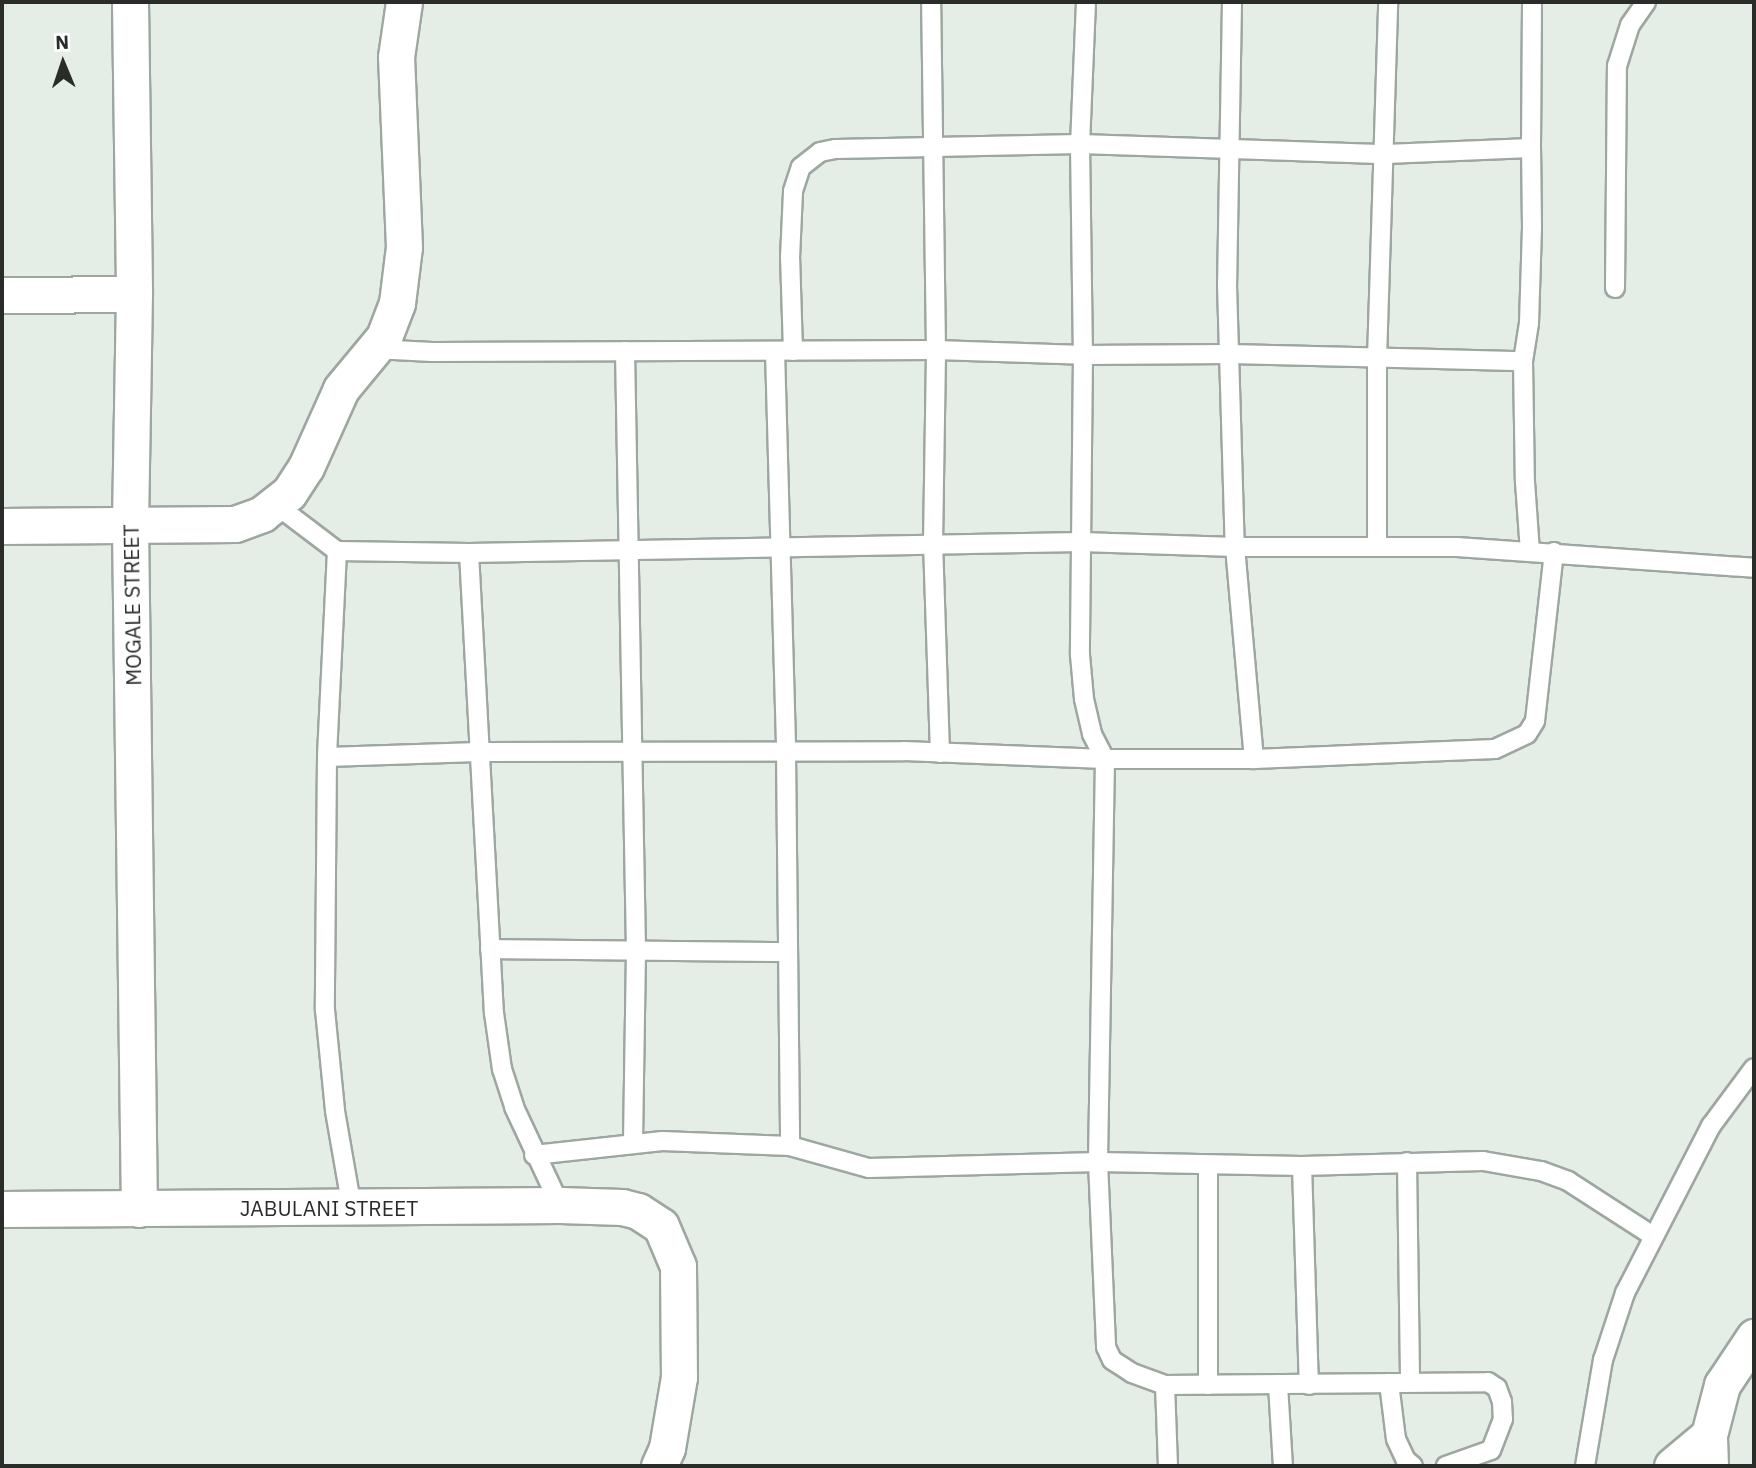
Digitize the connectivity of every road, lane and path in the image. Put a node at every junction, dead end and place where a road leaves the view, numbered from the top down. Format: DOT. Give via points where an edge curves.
graph roads {
  1 [pos="130,2"];
  2 [pos="404,2"];
  3 [pos="931,2"];
  4 [pos="1086,2"];
  5 [pos="1232,2"];
  6 [pos="1388,2"];
  7 [pos="1532,2"];
  8 [pos="1646,2"];
  9 [pos="1080,144"];
  10 [pos="1531,148"];
  11 [pos="933,149"];
  12 [pos="1228,149"];
  13 [pos="1386,154"];
  14 [pos="1615,288"];
  15 [pos="134,294"];
  16 [pos="2,295"];
  17 [pos="373,349"];
  18 [pos="936,350"];
  19 [pos="625,351"];
  20 [pos="784,351"];
  21 [pos="1230,354"];
  22 [pos="1083,355"];
  23 [pos="1377,359"];
  24 [pos="1523,361"];
  25 [pos="275,504"];
  26 [pos="130,525"];
  27 [pos="2,526"];
  28 [pos="1081,542"];
  29 [pos="933,544"];
  30 [pos="779,546"];
  31 [pos="1235,547"];
  32 [pos="1377,547"];
  33 [pos="627,550"];
  34 [pos="337,551"];
  35 [pos="1531,551"];
  36 [pos="1554,552"];
  37 [pos="469,553"];
  38 [pos="1754,568"];
  39 [pos="478,752"];
  40 [pos="632,752"];
  41 [pos="786,752"];
  42 [pos="940,753"];
  43 [pos="327,757"];
  44 [pos="1105,759"];
  45 [pos="1254,759"];
  46 [pos="490,949"];
  47 [pos="636,951"];
  48 [pos="788,953"];
  49 [pos="1754,1068"];
  50 [pos="633,1142"];
  51 [pos="790,1146"];
  52 [pos="534,1155"];
  53 [pos="1098,1162"];
  54 [pos="1407,1162"];
  55 [pos="1208,1166"];
  56 [pos="1302,1166"];
  57 [pos="560,1205"];
  58 [pos="352,1208"];
  59 [pos="2,1209"];
  60 [pos="139,1209"];
  61 [pos="1653,1236"];
  62 [pos="1754,1337"];
  63 [pos="1389,1382"];
  64 [pos="1410,1382"];
  65 [pos="1165,1385"];
  66 [pos="1208,1385"];
  67 [pos="1278,1385"];
  68 [pos="1309,1385"];
  69 [pos="1710,1450"];
  70 [pos="659,1466"];
  71 [pos="1168,1466"];
  72 [pos="1283,1466"];
  73 [pos="1413,1466"];
  74 [pos="1446,1466"];
  75 [pos="1586,1466"];
  76 [pos="1672,1466"];
  1 -- 15 [label="street, MOGALE STREET"];
  2 -- 17 [label="street" via="396,57 402,269 390,326"];
  3 -- 11 [label="lane"];
  4 -- 9 [label="lane"];
  5 -- 12 [label="lane"];
  6 -- 13 [label="lane"];
  7 -- 10 [label="lane"];
  8 -- 14 [label="lane" via="1630,24 1617,66"];
  9 -- 11 [label="lane"];
  9 -- 12 [label="lane"];
  9 -- 22 [label="lane"];
  10 -- 13 [label="lane"];
  10 -- 24 [label="lane" via="1529,323"];
  11 -- 18 [label="lane"];
  11 -- 20 [label="lane" via="836,149 820,152 802,167 793,191"];
  12 -- 13 [label="lane"];
  12 -- 21 [label="lane"];
  13 -- 23 [label="lane"];
  15 -- 16 [label="street"];
  15 -- 26 [label="street, MOGALE STREET"];
  17 -- 19 [label="lane"];
  17 -- 25 [label="street" via="341,388 306,467 289,493"];
  18 -- 20 [label="lane"];
  18 -- 22 [label="lane"];
  18 -- 29 [label="lane"];
  19 -- 20 [label="lane"];
  19 -- 33 [label="lane"];
  20 -- 30 [label="lane"];
  21 -- 22 [label="lane"];
  21 -- 23 [label="lane"];
  21 -- 31 [label="lane"];
  22 -- 28 [label="lane"];
  23 -- 24 [label="lane"];
  23 -- 32 [label="lane"];
  24 -- 35 [label="lane"];
  25 -- 26 [label="street" via="235,524"];
  25 -- 34 [label="lane"];
  26 -- 27 [label="street"];
  26 -- 60 [label="street, MOGALE STREET"];
  28 -- 29 [label="lane"];
  28 -- 31 [label="lane"];
  28 -- 44 [label="lane" via="1084,699 1091,734"];
  29 -- 30 [label="lane"];
  29 -- 42 [label="lane"];
  30 -- 33 [label="lane"];
  30 -- 41 [label="lane"];
  31 -- 32 [label="lane"];
  31 -- 45 [label="lane"];
  32 -- 35 [label="lane"];
  33 -- 37 [label="lane"];
  33 -- 40 [label="lane"];
  34 -- 37 [label="lane"];
  34 -- 43 [label="lane"];
  35 -- 36 [label="lane"];
  36 -- 38 [label="lane"];
  36 -- 45 [label="lane" via="1540,696 1527,734 1495,749 1473,752"];
  37 -- 39 [label="lane"];
  39 -- 40 [label="lane"];
  39 -- 43 [label="lane"];
  39 -- 46 [label="lane"];
  40 -- 41 [label="lane"];
  40 -- 47 [label="lane"];
  41 -- 42 [label="lane"];
  41 -- 48 [label="lane"];
  42 -- 44 [label="lane"];
  43 -- 58 [label="lane" via="325,1010 335,1111"];
  44 -- 45 [label="lane"];
  44 -- 53 [label="lane"];
  46 -- 47 [label="lane"];
  46 -- 52 [label="lane" via="502,1069"];
  47 -- 48 [label="lane"];
  47 -- 50 [label="lane"];
  48 -- 51 [label="lane"];
  49 -- 61 [label="lane" via="1711,1126"];
  50 -- 51 [label="lane"];
  50 -- 52 [label="lane"];
  51 -- 53 [label="lane" via="869,1168"];
  52 -- 57 [label="lane"];
  53 -- 55 [label="lane"];
  53 -- 65 [label="lane" via="1105,1347 1112,1360 1132,1373"];
  54 -- 56 [label="lane"];
  54 -- 61 [label="lane" via="1483,1161 1541,1171 1568,1181"];
  54 -- 64 [label="lane"];
  55 -- 56 [label="lane"];
  55 -- 66 [label="lane"];
  56 -- 68 [label="lane"];
  57 -- 58 [label="street, JABULANI STREET"];
  57 -- 70 [label="street, JABULANI STREET" via="622,1207 653,1219 668,1238 678,1266 679,1377 667,1448"];
  58 -- 60 [label="street, JABULANI STREET"];
  59 -- 60 [label="street, JABULANI STREET"];
  61 -- 75 [label="lane" via="1625,1293 1603,1360"];
  62 -- 69 [label="street" via="1722,1385"];
  63 -- 64 [label="lane"];
  63 -- 68 [label="lane"];
  63 -- 73 [label="lane" via="1396,1439"];
  64 -- 74 [label="lane" via="1466,1380 1488,1382 1497,1388 1503,1419 1491,1450"];
  65 -- 66 [label="lane"];
  65 -- 71 [label="lane"];
  66 -- 67 [label="lane"];
  67 -- 68 [label="lane"];
  67 -- 72 [label="lane"];
  69 -- 76 [label="street"];
}
